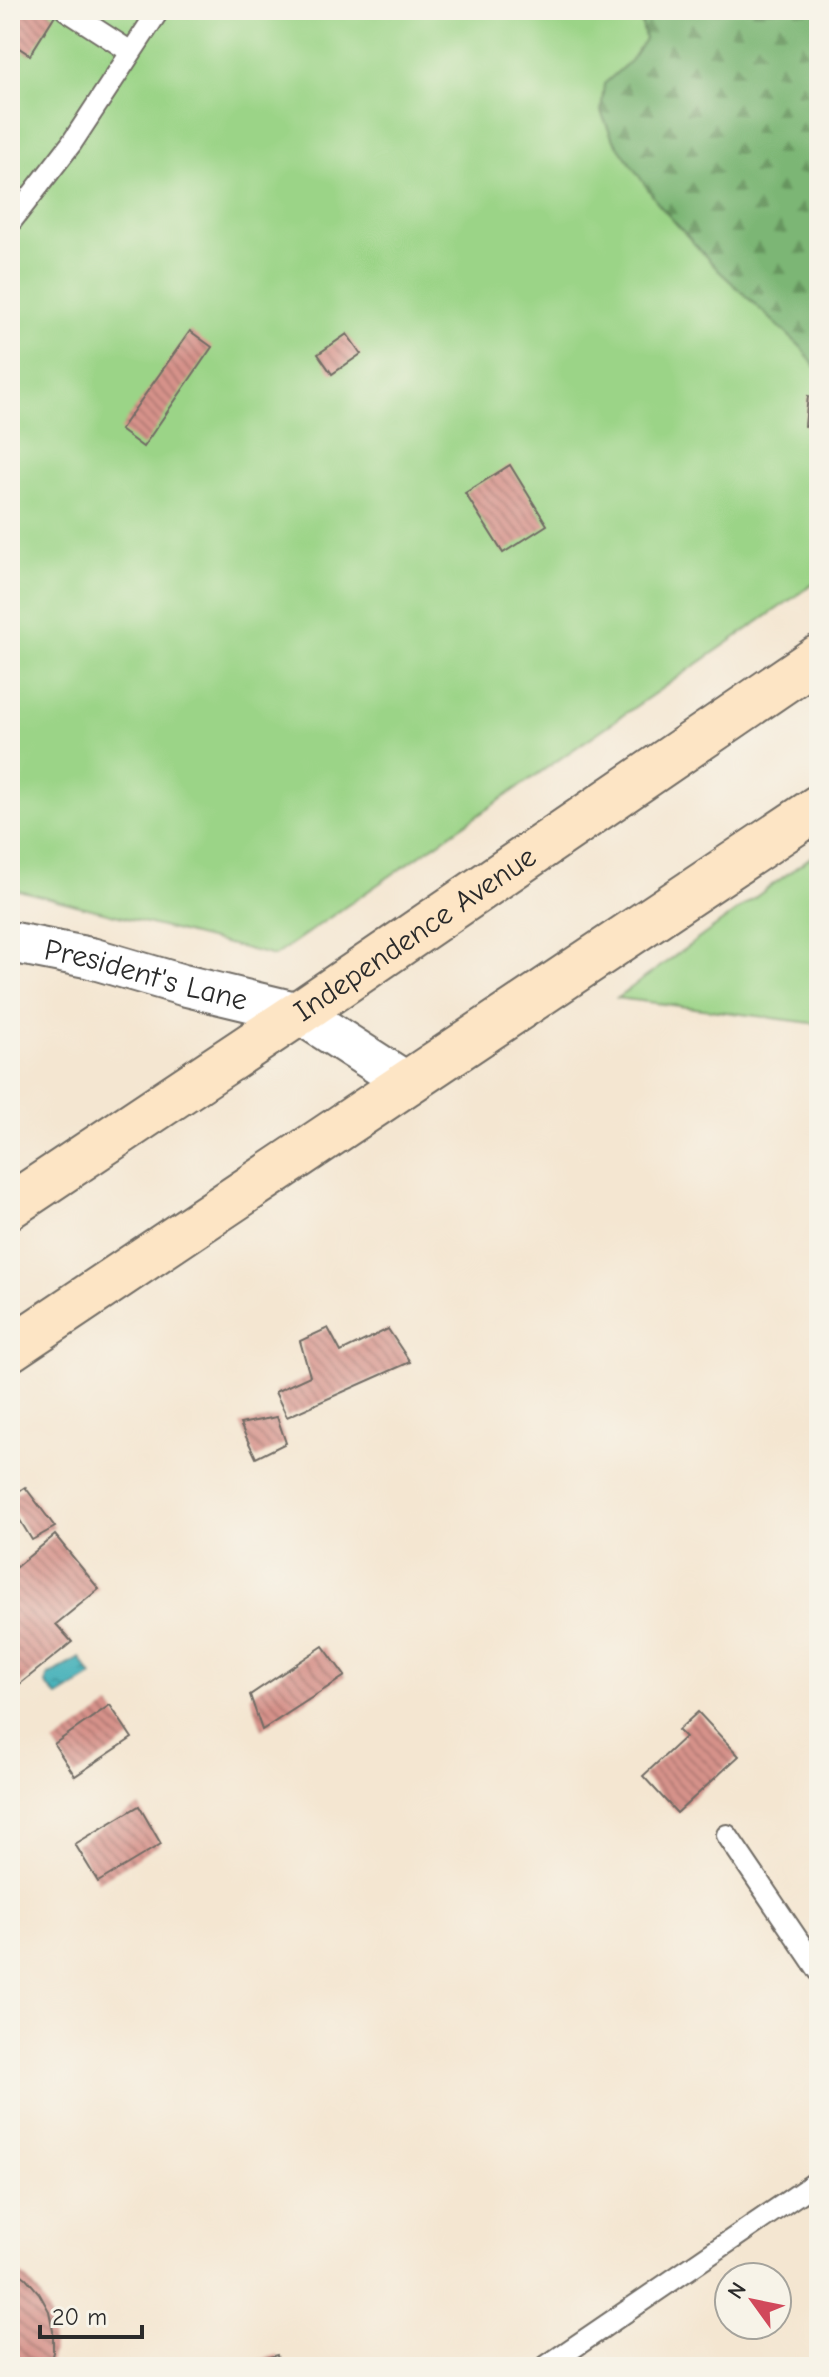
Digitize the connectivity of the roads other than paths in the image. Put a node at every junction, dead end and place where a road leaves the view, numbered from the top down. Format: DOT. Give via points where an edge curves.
graph roads {
  1 [pos="66,10"];
  2 [pos="159,10"];
  3 [pos="131,52"];
  4 [pos="10,223"];
  5 [pos="819,657"];
  6 [pos="819,807"];
  7 [pos="10,942"];
  8 [pos="299,1013"];
  9 [pos="406,1082"];
  10 [pos="10,1206"];
  11 [pos="10,1349"];
  12 [pos="727,1835"];
  13 [pos="819,1971"];
  14 [pos="819,2180"];
  15 [pos="545,2367"];
  1 -- 3 [label="lane"];
  2 -- 3 [label="lane"];
  3 -- 4 [label="lane" via="71,144"];
  5 -- 8 [label="main road, Independence Avenue"];
  6 -- 9 [label="main road"];
  7 -- 8 [label="street, President's Lane"];
  8 -- 9 [label="street, President's Lane"];
  8 -- 10 [label="main road, Independence Avenue"];
  9 -- 11 [label="main road"];
  12 -- 13 [label="lane"];
  14 -- 15 [label="lane"];
}
